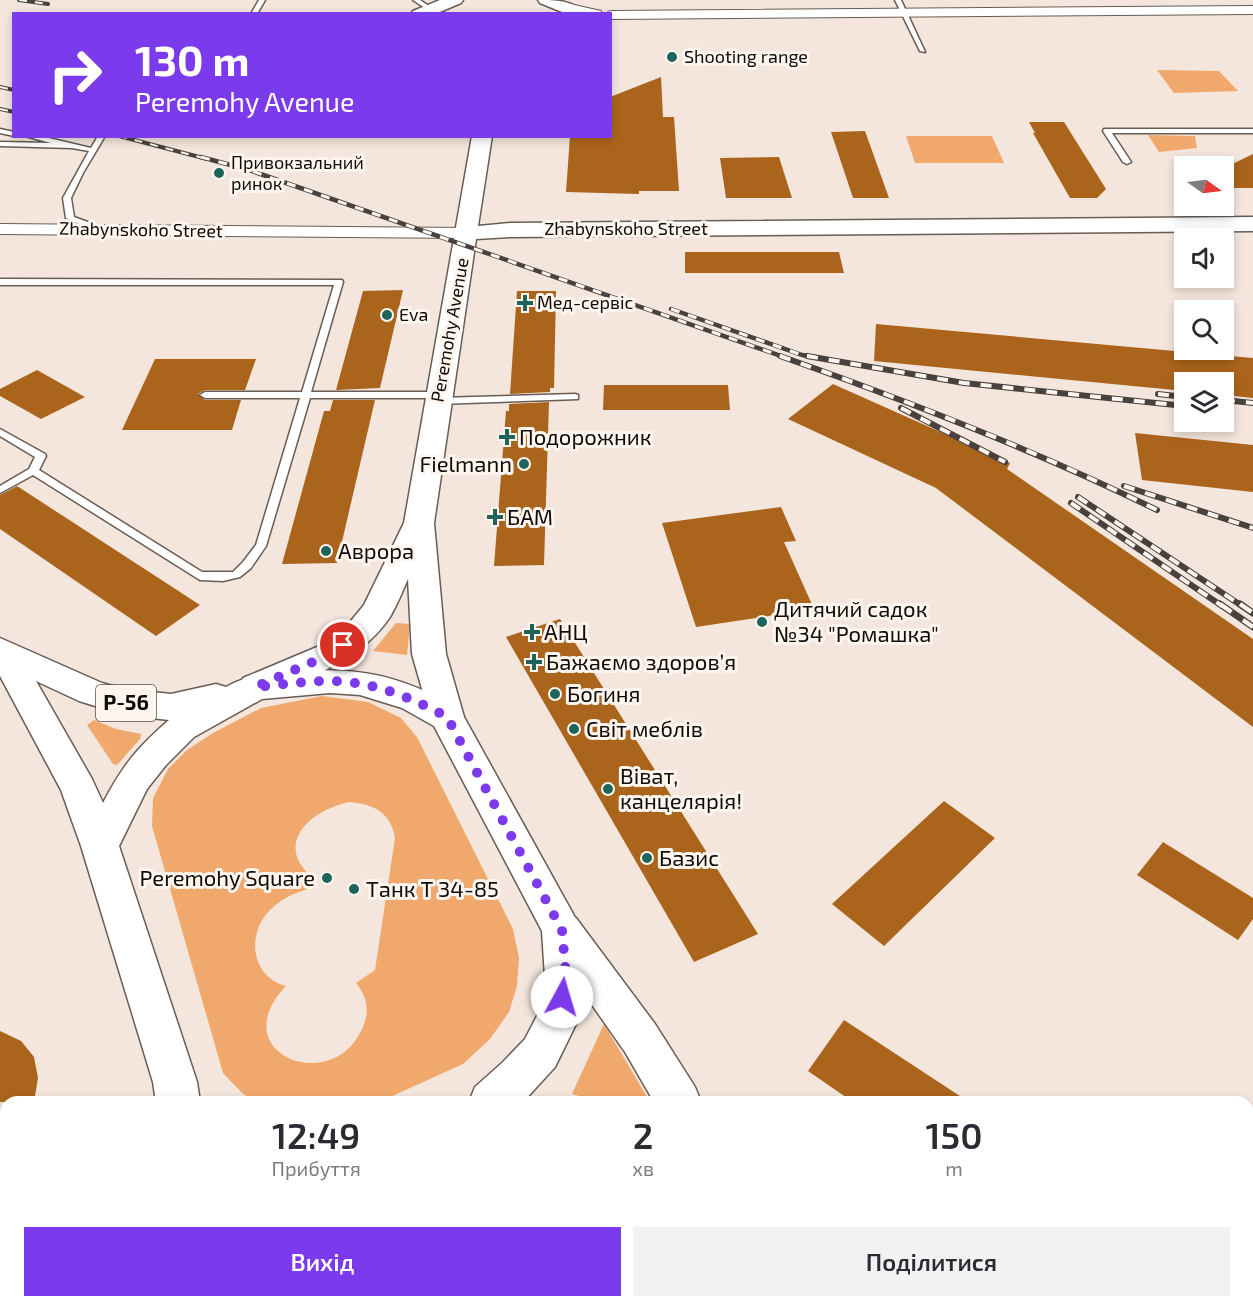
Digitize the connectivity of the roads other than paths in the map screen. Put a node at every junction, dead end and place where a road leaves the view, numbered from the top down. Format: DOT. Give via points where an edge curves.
graph roads {
  1 [pos="454,0"];
  2 [pos="546,0"];
  3 [pos="424,6"];
  4 [pos="901,6"];
  5 [pos="1253,10"];
  6 [pos="573,11"];
  7 [pos="603,11"];
  8 [pos="923,51"];
  9 [pos="1253,131"];
  10 [pos="37,138"];
  11 [pos="101,138"];
  12 [pos="482,138"];
  13 [pos="0,144"];
  14 [pos="71,146"];
  15 [pos="92,150"];
  16 [pos="1127,162"];
  17 [pos="1253,224"];
  18 [pos="0,229"];
  19 [pos="101,230"];
  20 [pos="467,233"];
  21 [pos="0,282"];
  22 [pos="205,394"];
  23 [pos="305,395"];
  24 [pos="575,397"];
  25 [pos="438,398"];
  26 [pos="0,432"];
  27 [pos="33,471"];
  28 [pos="0,490"];
  29 [pos="419,523"];
  30 [pos="2,651"];
  31 [pos="255,687"];
  32 [pos="447,717"];
  33 [pos="100,846"];
  34 [pos="562,930"];
  35 [pos="183,1096"];
  36 [pos="497,1096"];
  37 [pos="675,1096"];
  1 -- 3 [label="main road"];
  2 -- 6 [label="main road"];
  4 -- 5 [label="street"];
  4 -- 7 [label="street"];
  4 -- 8 [label="lane"];
  6 -- 7 [label="street"];
  9 -- 16 [label="lane" via="1107,131"];
  10 -- 14 [label="lane"];
  11 -- 15 [label="lane"];
  12 -- 20 [label="main road, Peremohy Avenue"];
  13 -- 14 [label="lane"];
  14 -- 15 [label="lane"];
  15 -- 19 [label="lane" via="67,198 70,218"];
  17 -- 20 [label="main road, Zhabynskoho Street"];
  18 -- 19 [label="street, Zhabynskoho Street"];
  19 -- 20 [label="street, Zhabynskoho Street"];
  20 -- 25 [label="main road, Peremohy Avenue"];
  21 -- 23 [label="lane" via="339,282"];
  22 -- 23 [label="lane"];
  23 -- 25 [label="lane"];
  23 -- 27 [label="lane" via="261,546 243,571 230,578 200,576"];
  24 -- 25 [label="lane"];
  25 -- 29 [label="main road, Peremohy Avenue"];
  26 -- 27 [label="lane" via="41,456"];
  27 -- 28 [label="lane"];
  29 -- 31 [label="main road, Peremohy Avenue" via="377,611 357,635 329,655"];
  29 -- 32 [label="main road, Peremohy Avenue" via="429,654"];
  30 -- 31 [label="main road, Р-56" via="91,692 124,702 171,707"];
  30 -- 33 [label="main road, Р-56" via="79,789"];
  31 -- 32 [label="main road, Р-56" via="330,681 360,683 414,699"];
  31 -- 33 [label="main road" via="182,728 153,755 133,780"];
  32 -- 34 [label="main road"];
  33 -- 35 [label="main road, Р-56"];
  34 -- 36 [label="main road" via="566,977 558,1018 540,1053"];
  34 -- 37 [label="main road" via="640,1038"];
}
